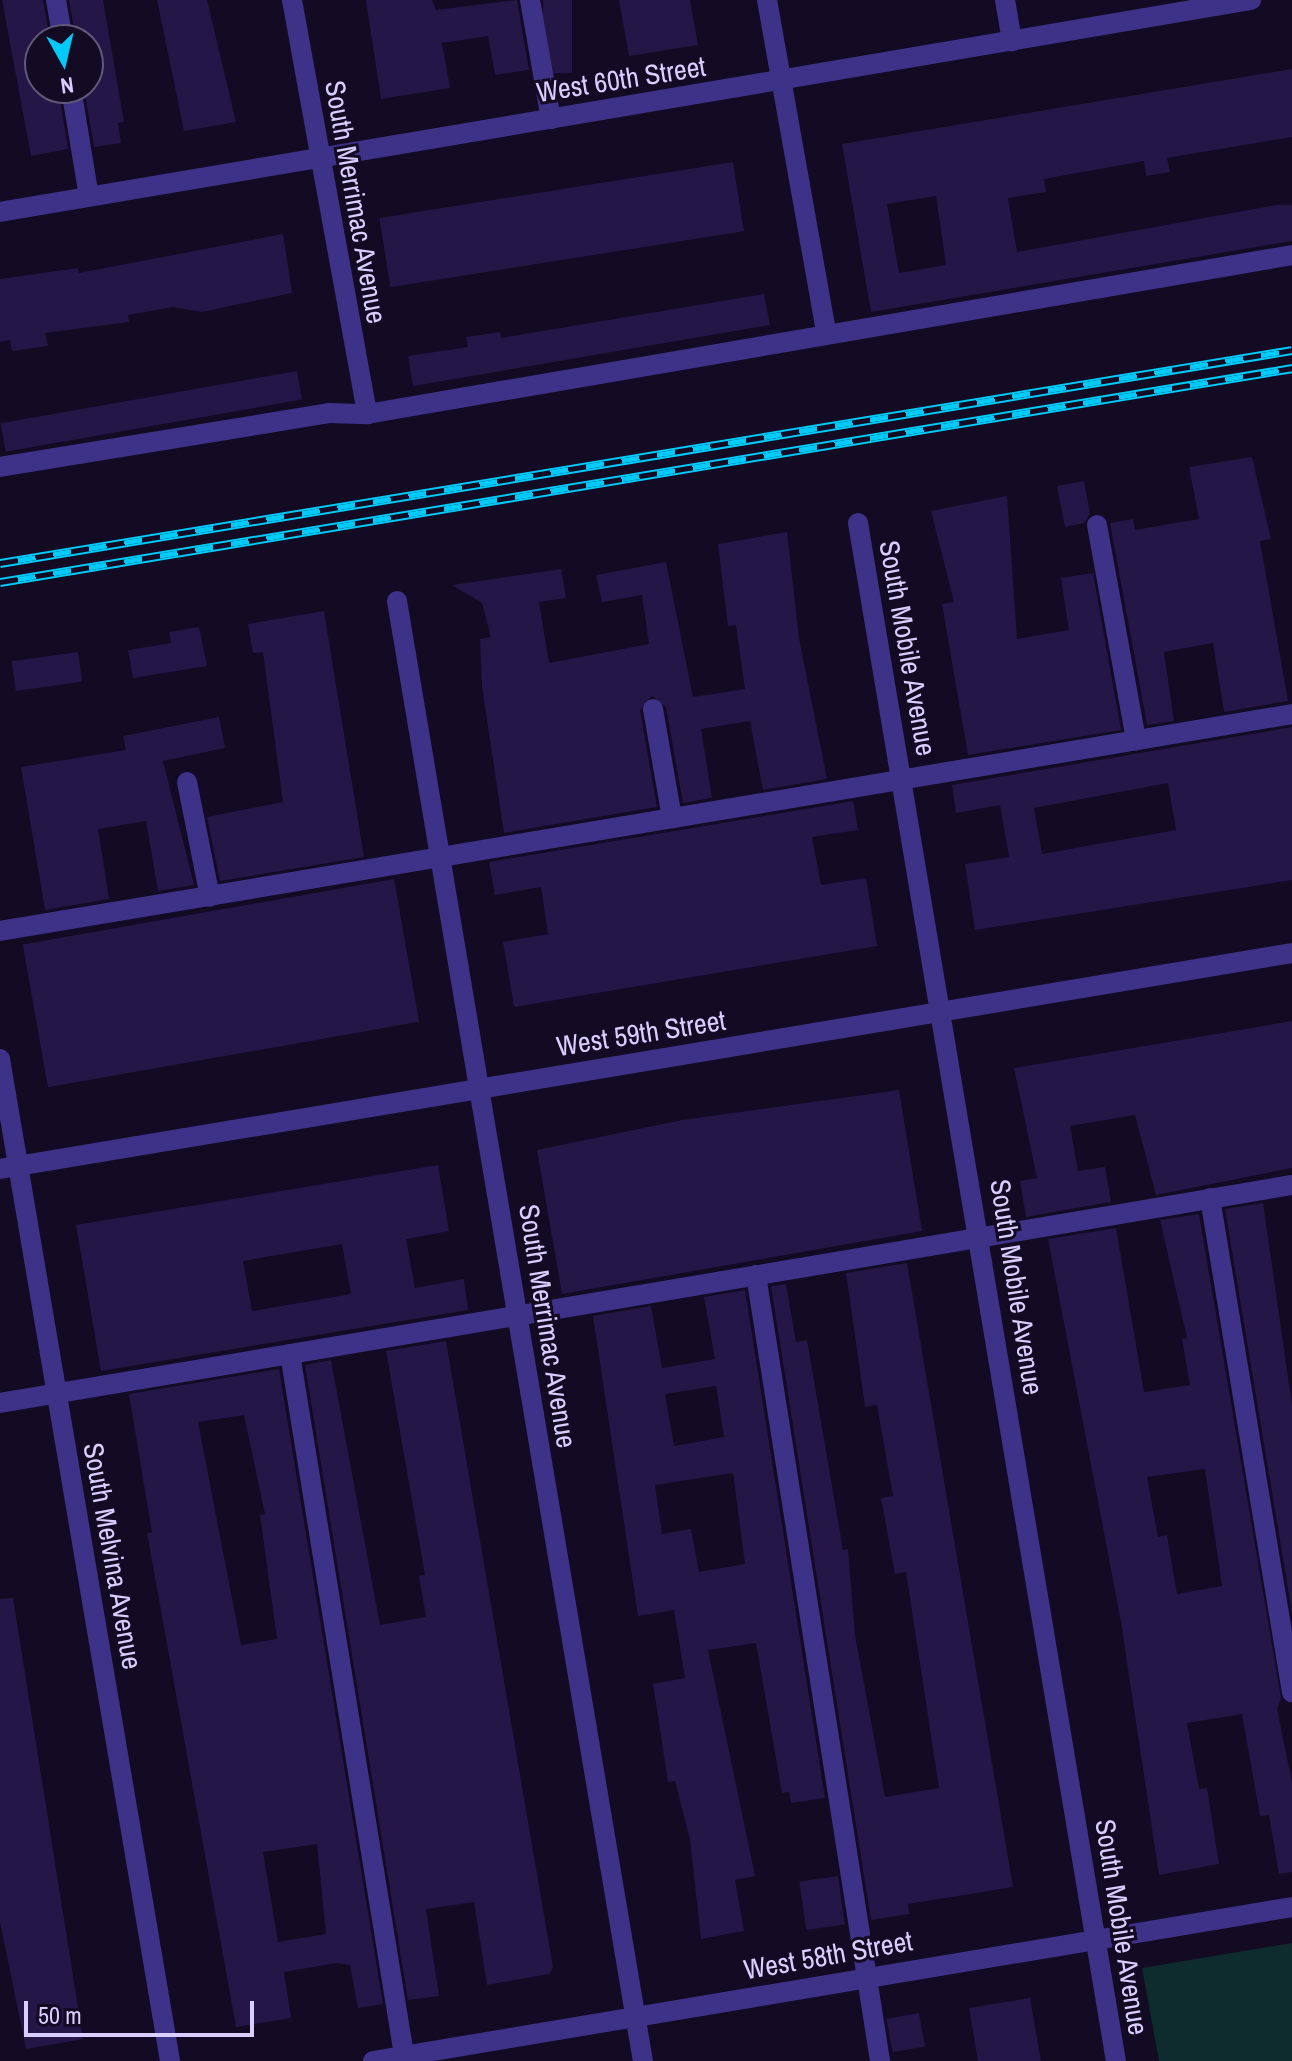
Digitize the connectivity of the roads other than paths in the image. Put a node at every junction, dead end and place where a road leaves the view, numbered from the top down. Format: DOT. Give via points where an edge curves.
graph roads {
  1 [pos="56,0"];
  2 [pos="292,0"];
  3 [pos="530,0"];
  4 [pos="767,0"];
  5 [pos="1005,0"];
  6 [pos="1243,1"];
  7 [pos="60,24"];
  8 [pos="1012,41"];
  9 [pos="780,81"];
  10 [pos="74,104"];
  11 [pos="551,119"];
  12 [pos="318,157"];
  13 [pos="89,197"];
  14 [pos="0,212"];
  15 [pos="1292,255"];
  16 [pos="826,332"];
  17 [pos="367,414"];
  18 [pos="0,467"];
  19 [pos="858,523"];
  20 [pos="1097,525"];
  21 [pos="397,601"];
  22 [pos="653,709"];
  23 [pos="1292,714"];
  24 [pos="1136,740"];
  25 [pos="903,779"];
  26 [pos="187,782"];
  27 [pos="672,818"];
  28 [pos="442,857"];
  29 [pos="210,897"];
  30 [pos="0,931"];
  31 [pos="1292,953"];
  32 [pos="943,1011"];
  33 [pos="0,1059"];
  34 [pos="479,1089"];
  35 [pos="9,1167"];
  36 [pos="1292,1185"];
  37 [pos="1210,1198"];
  38 [pos="981,1237"];
  39 [pos="756,1275"];
  40 [pos="518,1315"];
  41 [pos="290,1354"];
  42 [pos="57,1393"];
  43 [pos="0,1403"];
  44 [pos="1292,1692"];
  45 [pos="1292,1907"];
  46 [pos="1096,1939"];
  47 [pos="867,1977"];
  48 [pos="635,2017"];
  49 [pos="405,2058"];
  50 [pos="170,2061"];
  51 [pos="373,2061"];
  52 [pos="643,2061"];
  53 [pos="880,2061"];
  54 [pos="1116,2061"];
  1 -- 7 [label="street"];
  2 -- 12 [label="street, South Merrimac Avenue"];
  3 -- 11 [label="street"];
  4 -- 9 [label="street"];
  5 -- 8 [label="street"];
  6 -- 8 [label="street, West 60th Street"];
  8 -- 9 [label="street, West 60th Street"];
  9 -- 11 [label="street, West 60th Street"];
  9 -- 16 [label="street"];
  10 -- 13 [label="street"];
  11 -- 12 [label="street, West 60th Street"];
  12 -- 13 [label="street, West 60th Street"];
  12 -- 17 [label="street, South Merrimac Avenue"];
  13 -- 14 [label="street, West 60th Street"];
  15 -- 16 [label="street"];
  16 -- 17 [label="street"];
  17 -- 18 [label="street" via="329,413"];
  19 -- 25 [label="street, South Mobile Avenue"];
  20 -- 24 [label="street"];
  21 -- 28 [label="street, South Merrimac Avenue"];
  22 -- 27 [label="street"];
  23 -- 24 [label="street"];
  24 -- 25 [label="street"];
  25 -- 27 [label="street"];
  25 -- 32 [label="street, South Mobile Avenue"];
  26 -- 29 [label="street"];
  27 -- 28 [label="street"];
  28 -- 29 [label="street"];
  28 -- 34 [label="street, South Merrimac Avenue"];
  29 -- 30 [label="street"];
  31 -- 32 [label="street, West 59th Street"];
  32 -- 34 [label="street, West 59th Street"];
  32 -- 38 [label="street, South Mobile Avenue"];
  33 -- 35 [label="street, South Melvina Avenue"];
  34 -- 35 [label="street, West 59th Street"];
  34 -- 40 [label="street, South Merrimac Avenue"];
  35 -- 42 [label="street, South Melvina Avenue"];
  36 -- 37 [label="street"];
  37 -- 38 [label="street"];
  37 -- 44 [label="street"];
  38 -- 39 [label="street"];
  38 -- 46 [label="street, South Mobile Avenue"];
  39 -- 40 [label="street"];
  39 -- 47 [label="street"];
  40 -- 41 [label="street"];
  40 -- 48 [label="street, South Merrimac Avenue"];
  41 -- 42 [label="street"];
  41 -- 49 [label="street"];
  42 -- 43 [label="street"];
  42 -- 50 [label="street, South Melvina Avenue"];
  45 -- 46 [label="street, West 58th Street"];
  46 -- 47 [label="street, West 58th Street"];
  46 -- 54 [label="street, South Mobile Avenue"];
  47 -- 48 [label="street, West 58th Street"];
  47 -- 53 [label="street"];
  48 -- 49 [label="street, West 58th Street"];
  48 -- 52 [label="street, South Merrimac Avenue"];
  49 -- 51 [label="street, West 58th Street"];
}
